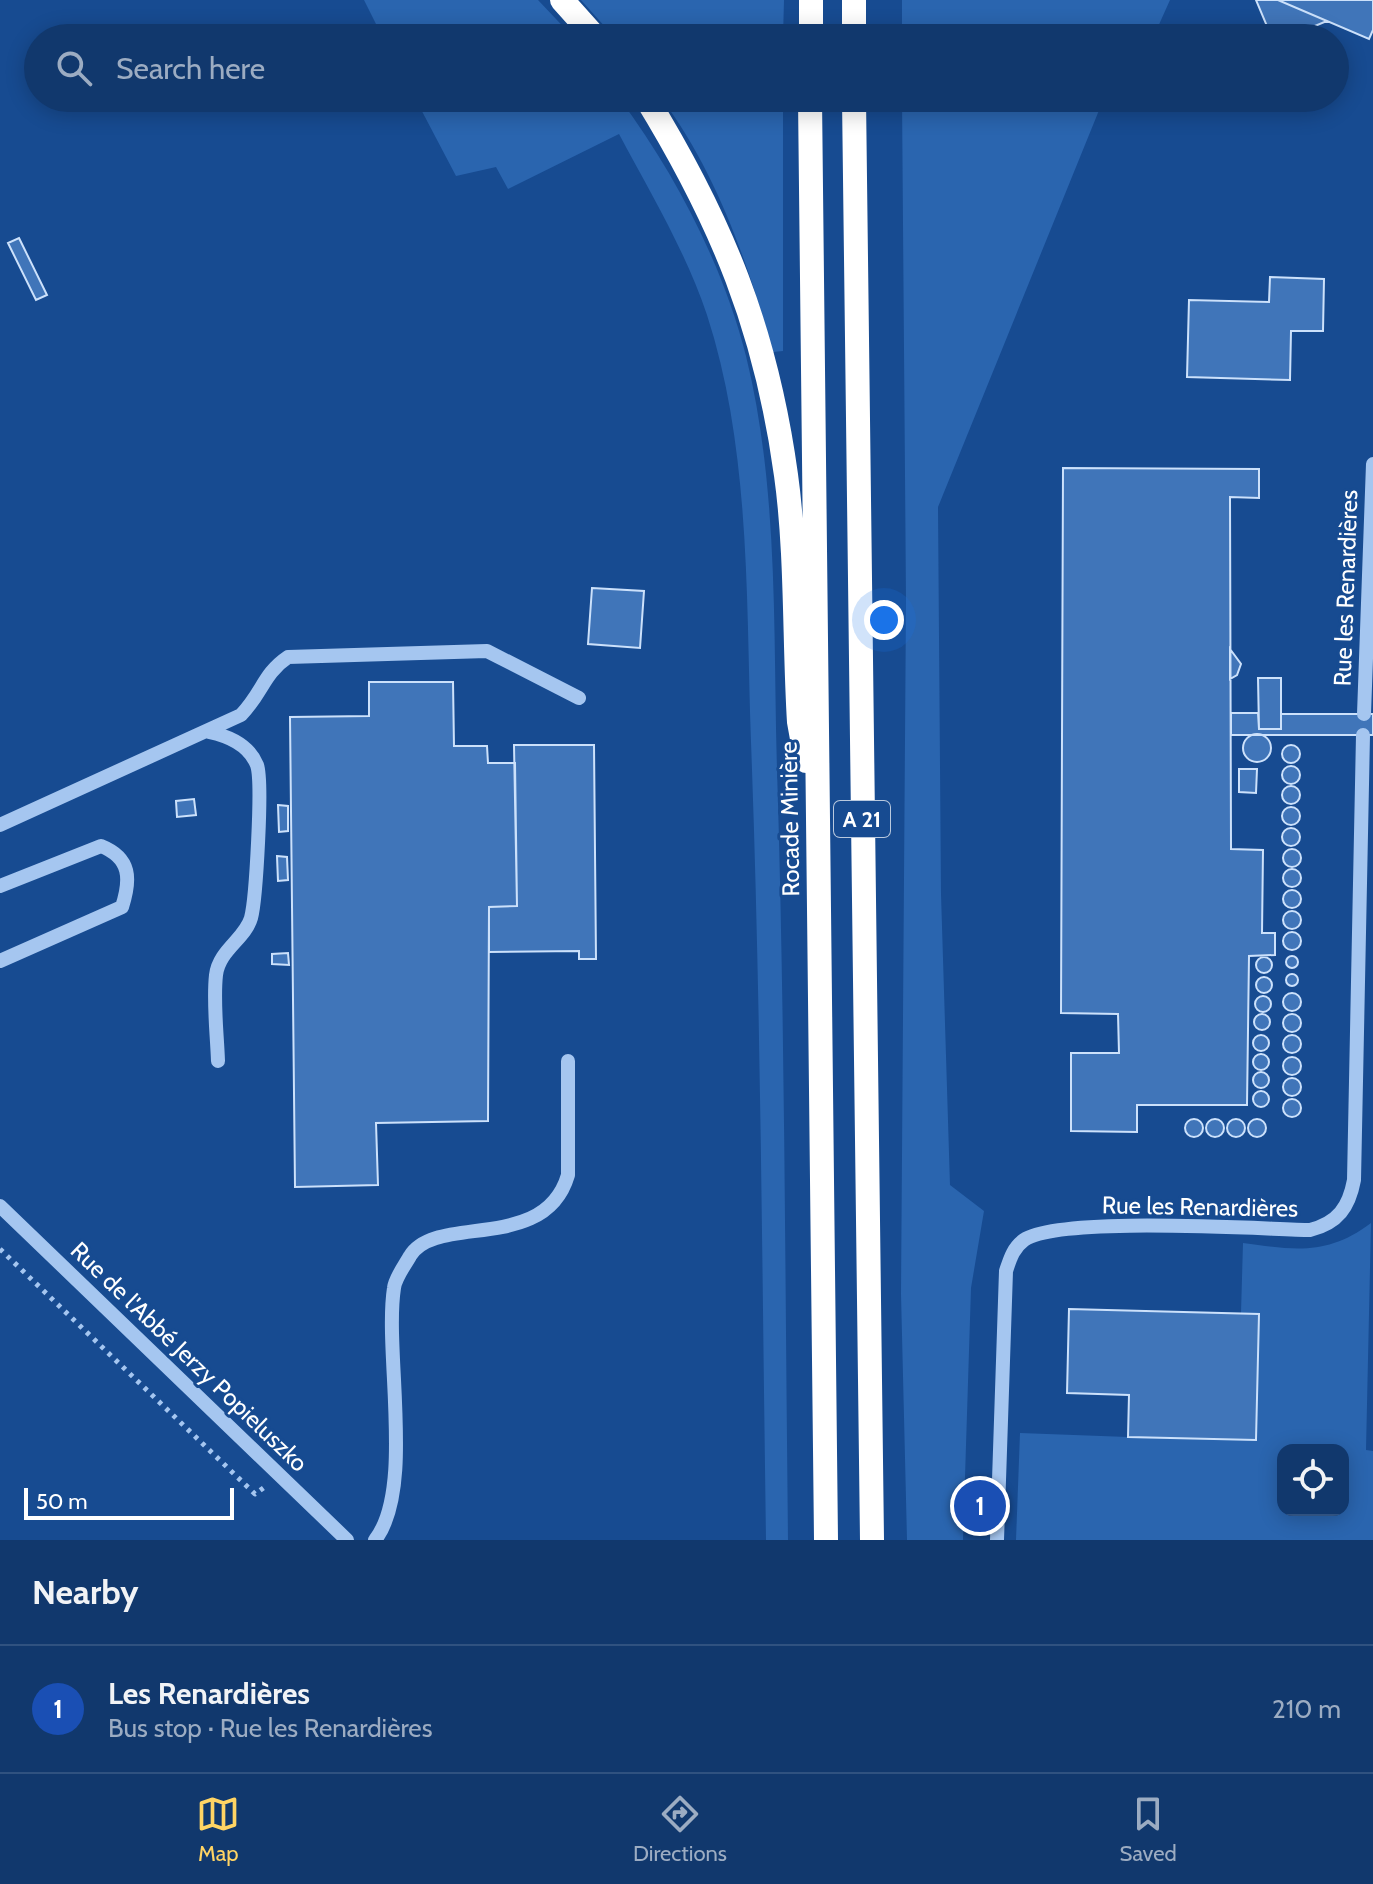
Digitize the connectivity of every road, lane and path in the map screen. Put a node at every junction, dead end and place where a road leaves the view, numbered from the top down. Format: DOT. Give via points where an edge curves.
graph roads {
  1 [pos="562,0"];
  2 [pos="811,0"];
  3 [pos="854,0"];
  4 [pos="583,24"];
  5 [pos="811,24"];
  6 [pos="854,24"];
  7 [pos="654,112"];
  8 [pos="810,112"];
  9 [pos="854,112"];
  10 [pos="1373,464"];
  11 [pos="579,698"];
  12 [pos="1364,714"];
  13 [pos="209,732"];
  14 [pos="1363,735"];
  15 [pos="818,819"];
  16 [pos="0,825"];
  17 [pos="0,886"];
  18 [pos="0,961"];
  19 [pos="218,1061"];
  20 [pos="568,1061"];
  21 [pos="0,1206"];
  22 [pos="0,1249"];
  23 [pos="281,1476"];
  24 [pos="347,1540"];
  25 [pos="375,1540"];
  26 [pos="826,1540"];
  27 [pos="872,1540"];
  28 [pos="997,1540"];
  1 -- 4 [label="highway"];
  2 -- 5 [label="highway"];
  3 -- 6 [label="highway"];
  7 -- 15 [label="highway" via="705,198 763,353 787,477 799,722"];
  8 -- 15 [label="highway, Rocade Minière / A 21"];
  9 -- 27 [label="highway, A 21"];
  10 -- 12 [label="street, Rue les Renardières"];
  11 -- 13 [label="street" via="487,651 288,657 270,669 258,697 241,715"];
  13 -- 16 [label="street"];
  13 -- 19 [label="street" via="226,736 251,757 257,766 259,801 250,920 228,946 216,972"];
  14 -- 28 [label="street, Rue les Renardières" via="1350,1202 1337,1218 1310,1230 1067,1227 1025,1240 1011,1254 1006,1271"];
  15 -- 26 [label="highway, Rocade Minière / A 21"];
  17 -- 18 [label="street" via="101,846 126,864 129,884 122,907"];
  20 -- 25 [label="street" via="568,1175 551,1206 529,1219 444,1236 412,1251 394,1286 392,1479 383,1530"];
  21 -- 23 [label="street, Rue de l'Abbé Jerzy Popieluszko"];
  22 -- 23 [label="path" via="255,1494"];
  23 -- 24 [label="street, Rue de l'Abbé Jerzy Popieluszko"];
}
